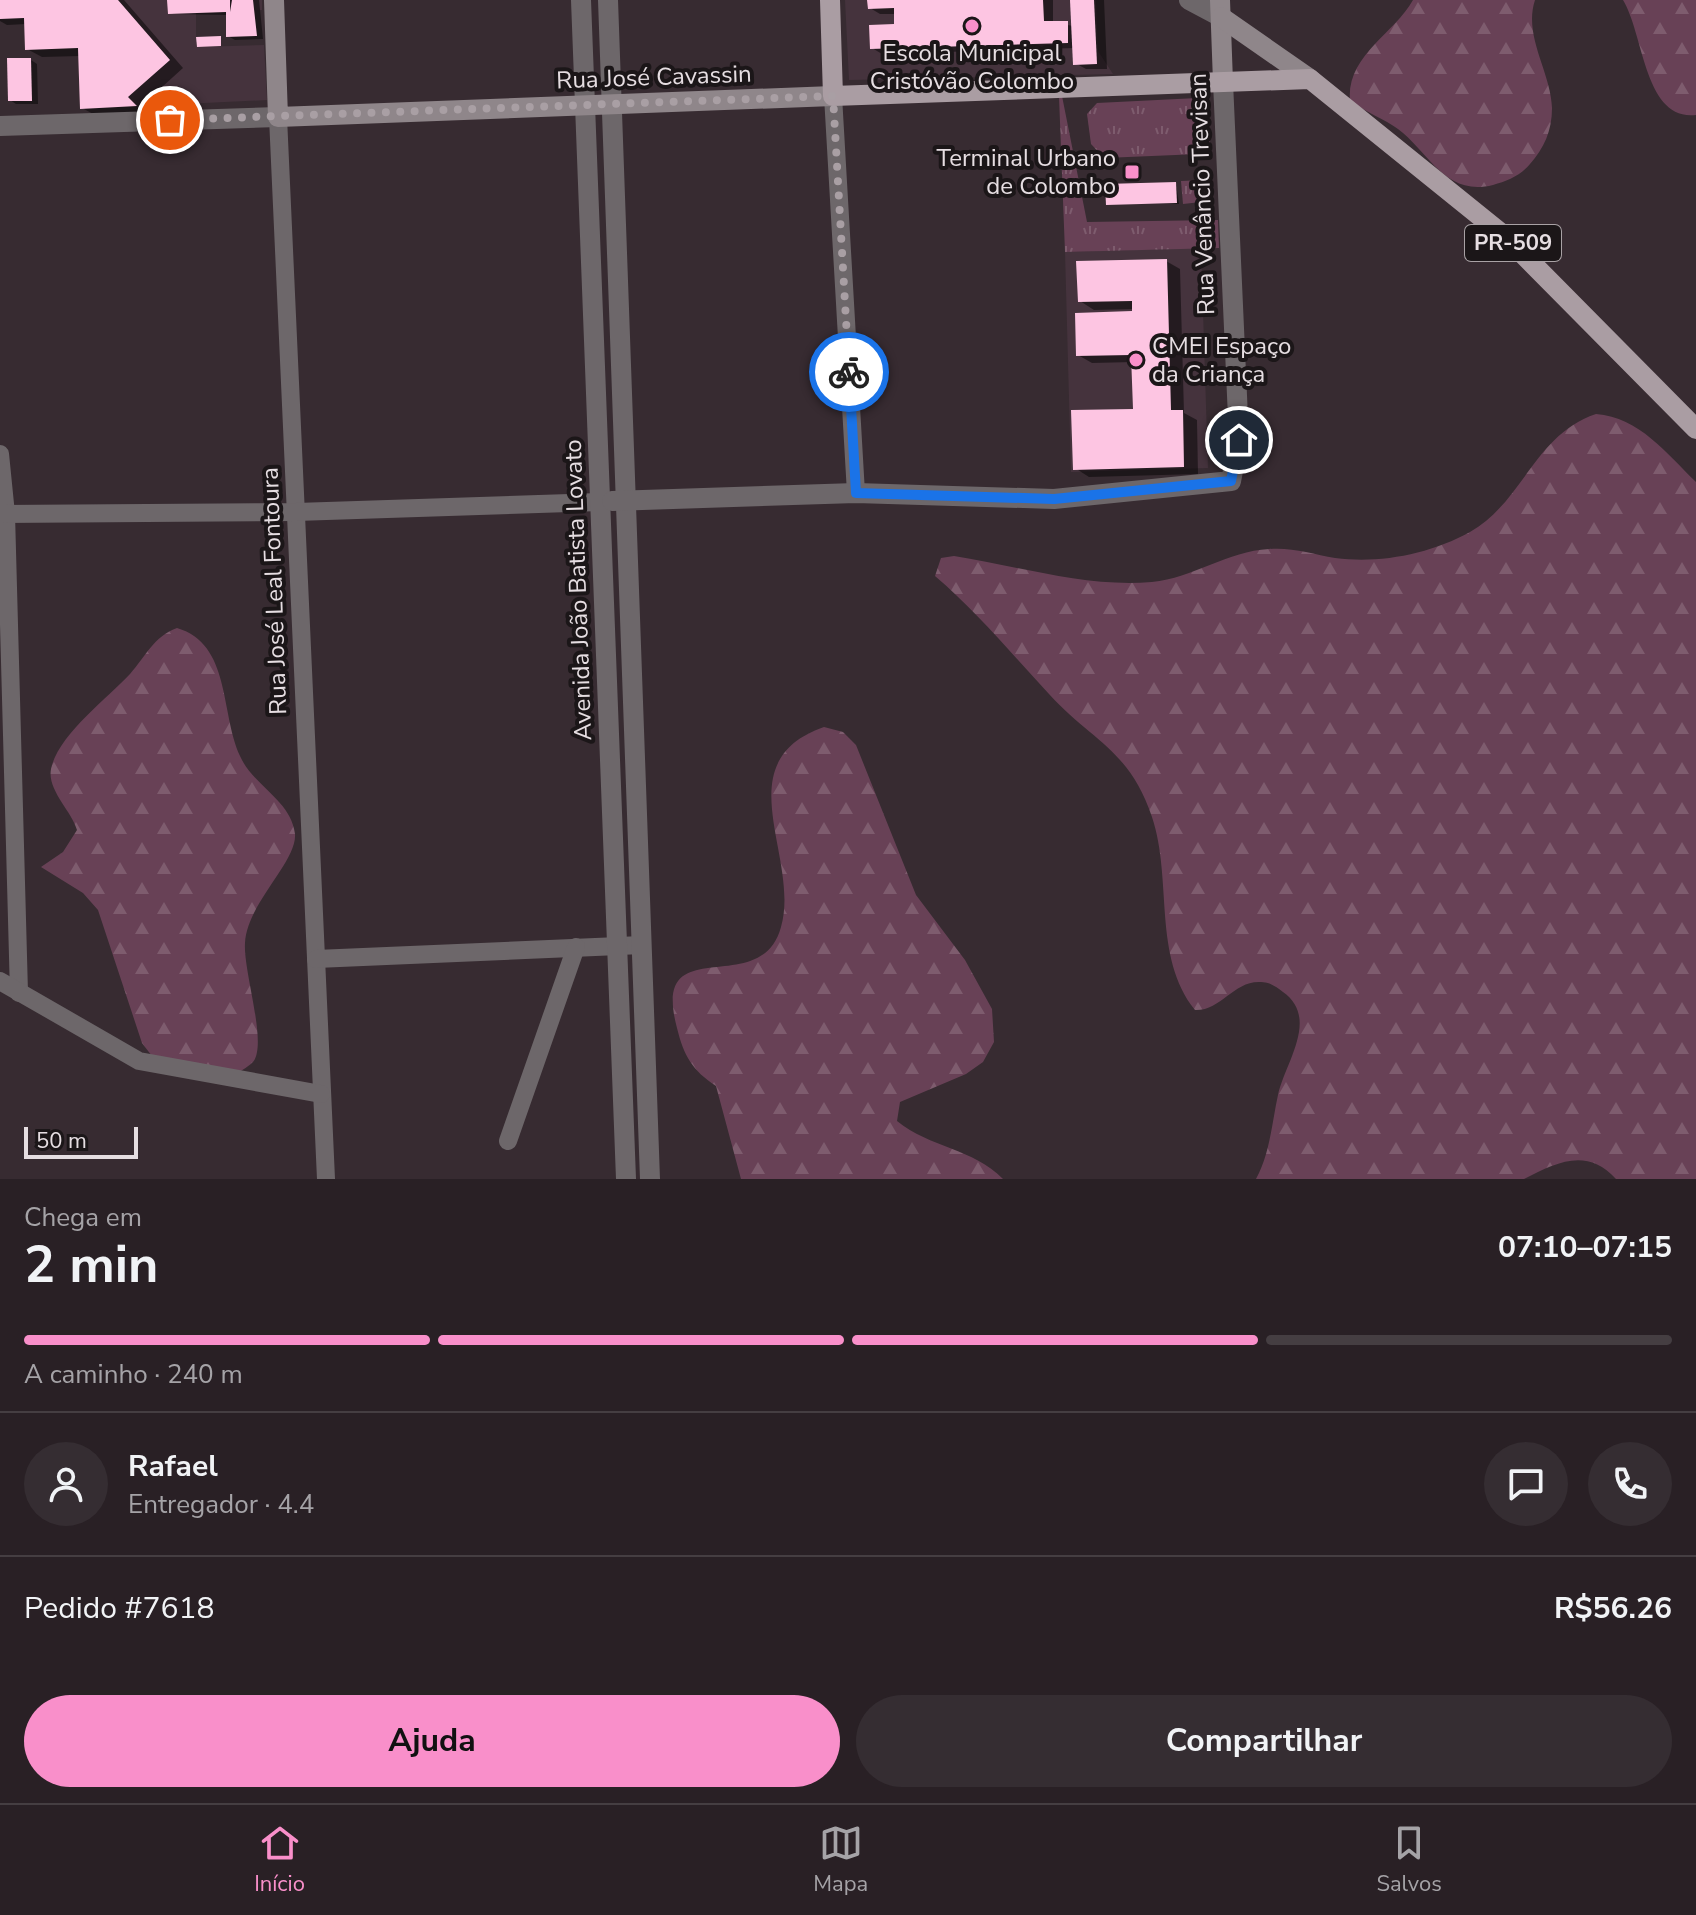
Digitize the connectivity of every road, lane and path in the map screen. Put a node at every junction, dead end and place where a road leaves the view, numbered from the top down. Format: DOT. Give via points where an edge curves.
graph roads {
  1 [pos="274,0"];
  2 [pos="581,0"];
  3 [pos="608,0"];
  4 [pos="830,0"];
  5 [pos="1189,0"];
  6 [pos="1220,8"];
  7 [pos="1310,79"];
  8 [pos="1223,82"];
  9 [pos="833,96"];
  10 [pos="611,104"];
  11 [pos="585,105"];
  12 [pos="278,117"];
  13 [pos="0,126"];
  14 [pos="614,184"];
  15 [pos="588,186"];
  16 [pos="1696,429"];
  17 [pos="0,454"];
  18 [pos="856,493"];
  19 [pos="626,501"];
  20 [pos="600,502"];
  21 [pos="296,512"];
  22 [pos="3,514"];
  23 [pos="642,945"];
  24 [pos="617,946"];
  25 [pos="576,947"];
  26 [pos="316,959"];
  27 [pos="0,981"];
  28 [pos="19,993"];
  29 [pos="321,1094"];
  30 [pos="508,1141"];
  31 [pos="326,1179"];
  32 [pos="626,1179"];
  33 [pos="650,1179"];
  1 -- 12 [label="main road, Rua José Leal Fontoura"];
  2 -- 11 [label="street, Avenida João Batista Lovato"];
  3 -- 10 [label="street"];
  4 -- 9 [label="main road"];
  5 -- 6 [label="street, PR-509"];
  6 -- 7 [label="main road, PR-509"];
  6 -- 8 [label="main road, Rua Venâncio Trevisan"];
  7 -- 8 [label="main road, Rua José Cavassin"];
  7 -- 16 [label="main road, PR-509" via="1507,238"];
  8 -- 9 [label="main road, Rua José Cavassin"];
  8 -- 18 [label="street, Rua Venâncio Trevisan" via="1239,440 1231,481 1054,499"];
  9 -- 10 [label="main road, Rua José Cavassin"];
  9 -- 18 [label="street"];
  10 -- 11 [label="main road, Rua José Cavassin"];
  10 -- 14 [label="street"];
  11 -- 12 [label="main road, Rua José Cavassin"];
  11 -- 15 [label="street, Avenida João Batista Lovato"];
  12 -- 13 [label="street, Rua José Cavassin"];
  12 -- 21 [label="street, Rua José Leal Fontoura"];
  14 -- 15 [label="street"];
  14 -- 19 [label="street"];
  15 -- 20 [label="street, Avenida João Batista Lovato"];
  17 -- 22 [label="street"];
  18 -- 19 [label="street"];
  19 -- 20 [label="street"];
  19 -- 23 [label="street"];
  20 -- 21 [label="street"];
  20 -- 24 [label="street, Avenida João Batista Lovato"];
  21 -- 22 [label="street"];
  21 -- 26 [label="street, Rua José Leal Fontoura"];
  22 -- 28 [label="street"];
  23 -- 24 [label="street"];
  23 -- 33 [label="street"];
  24 -- 25 [label="street"];
  24 -- 32 [label="street, Avenida João Batista Lovato"];
  25 -- 26 [label="street"];
  25 -- 30 [label="street"];
  26 -- 29 [label="street, Rua José Leal Fontoura"];
  27 -- 28 [label="street"];
  28 -- 29 [label="street" via="139,1061"];
  29 -- 31 [label="street, Rua José Leal Fontoura"];
}
